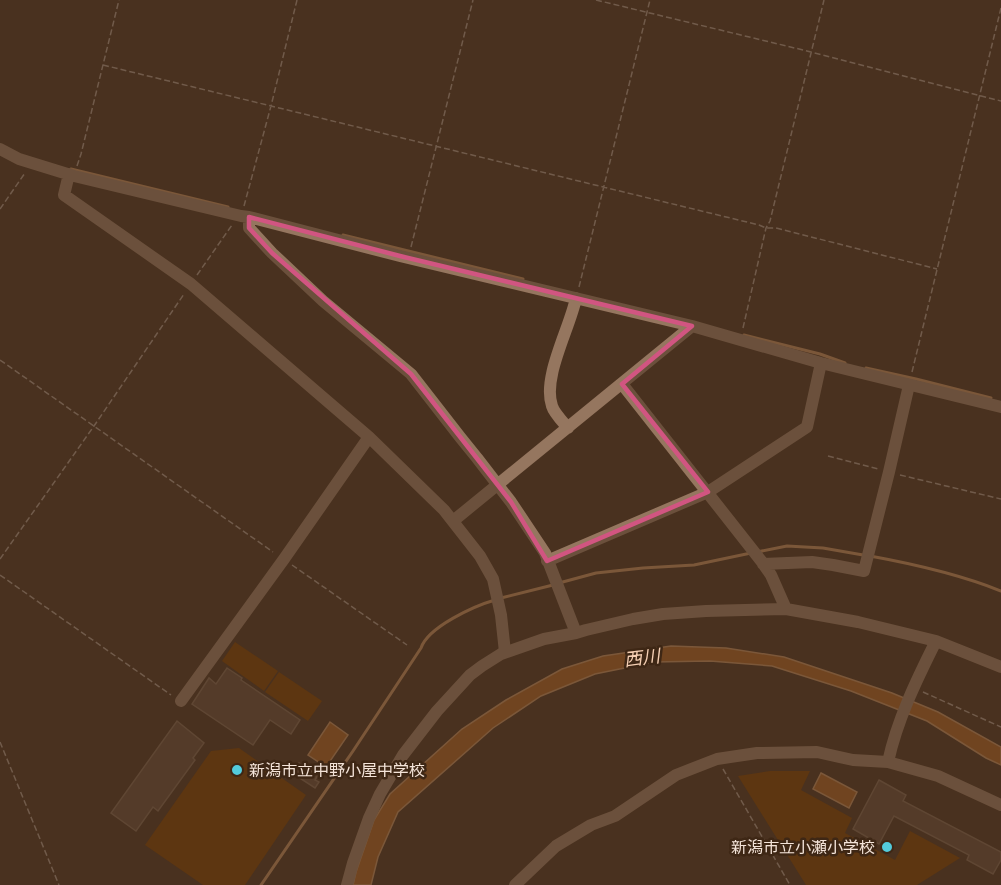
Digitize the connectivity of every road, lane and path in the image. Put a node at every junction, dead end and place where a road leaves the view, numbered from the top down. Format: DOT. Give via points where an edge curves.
graph roads {
  1 [pos="119,0"];
  2 [pos="297,0"];
  3 [pos="473,0"];
  4 [pos="596,0"];
  5 [pos="650,0"];
  6 [pos="824,0"];
  7 [pos="1001,8"];
  8 [pos="647,12"];
  9 [pos="812,52"];
  10 [pos="103,64"];
  11 [pos="979,96"];
  12 [pos="1001,101"];
  13 [pos="271,106"];
  14 [pos="436,146"];
  15 [pos="0,149"];
  16 [pos="32,163"];
  17 [pos="72,175"];
  18 [pos="604,187"];
  19 [pos="0,209"];
  20 [pos="245,216"];
  21 [pos="766,228"];
  22 [pos="408,257"];
  23 [pos="937,269"];
  24 [pos="191,284"];
  25 [pos="576,298"];
  26 [pos="692,326"];
  27 [pos="741,340"];
  28 [pos="0,360"];
  29 [pos="821,363"];
  30 [pos="622,384"];
  31 [pos="909,384"];
  32 [pos="1001,407"];
  33 [pos="94,426"];
  34 [pos="568,428"];
  35 [pos="369,437"];
  36 [pos="828,456"];
  37 [pos="889,472"];
  38 [pos="498,485"];
  39 [pos="708,492"];
  40 [pos="1001,499"];
  41 [pos="453,521"];
  42 [pos="0,559"];
  43 [pos="284,559"];
  44 [pos="548,561"];
  45 [pos="763,564"];
  46 [pos="0,575"];
  47 [pos="786,609"];
  48 [pos="576,633"];
  49 [pos="936,641"];
  50 [pos="407,645"];
  51 [pos="504,652"];
  52 [pos="1001,666"];
  53 [pos="913,689"];
  54 [pos="181,701"];
  55 [pos="1001,728"];
  56 [pos="0,742"];
  57 [pos="717,759"];
  58 [pos="888,762"];
  59 [pos="1001,806"];
  60 [pos="59,885"];
  61 [pos="347,885"];
  62 [pos="515,885"];
  63 [pos="790,885"];
  1 -- 10 [label="path"];
  2 -- 13 [label="path"];
  3 -- 14 [label="path"];
  4 -- 8 [label="path"];
  5 -- 8 [label="path"];
  6 -- 9 [label="path"];
  7 -- 11 [label="path"];
  8 -- 9 [label="path"];
  8 -- 18 [label="path"];
  9 -- 11 [label="path"];
  9 -- 21 [label="path"];
  10 -- 13 [label="path"];
  10 -- 17 [label="path" via="81,154"];
  11 -- 12 [label="path"];
  11 -- 23 [label="path"];
  13 -- 14 [label="path"];
  13 -- 20 [label="path"];
  14 -- 18 [label="path"];
  14 -- 22 [label="path"];
  15 -- 16 [label="street"];
  16 -- 17 [label="street"];
  16 -- 19 [label="path"];
  17 -- 20 [label="street"];
  17 -- 24 [label="street" via="64,195"];
  18 -- 21 [label="path"];
  18 -- 25 [label="path"];
  20 -- 22 [label="street"];
  20 -- 24 [label="path" via="234,223"];
  20 -- 38 [label="street" via="249,228 272,253 411,374"];
  21 -- 23 [label="path"];
  21 -- 27 [label="path"];
  22 -- 25 [label="street"];
  23 -- 31 [label="path"];
  24 -- 33 [label="path"];
  24 -- 35 [label="street"];
  25 -- 26 [label="street"];
  25 -- 34 [label="street" via="549,387 552,407"];
  26 -- 27 [label="street"];
  26 -- 30 [label="street"];
  27 -- 29 [label="street"];
  28 -- 33 [label="path"];
  29 -- 31 [label="street"];
  29 -- 39 [label="street" via="807,427"];
  30 -- 34 [label="street"];
  30 -- 39 [label="street"];
  31 -- 32 [label="street"];
  31 -- 37 [label="street"];
  33 -- 42 [label="path"];
  33 -- 43 [label="path"];
  34 -- 38 [label="street"];
  35 -- 41 [label="street"];
  35 -- 43 [label="street"];
  36 -- 37 [label="path"];
  37 -- 40 [label="path"];
  37 -- 45 [label="street" via="864,571 812,562"];
  38 -- 41 [label="street"];
  38 -- 44 [label="street"];
  39 -- 44 [label="street"];
  39 -- 45 [label="street"];
  41 -- 51 [label="street" via="493,579"];
  43 -- 50 [label="path"];
  43 -- 54 [label="street"];
  44 -- 48 [label="street"];
  45 -- 47 [label="street"];
  46 -- 54 [label="path"];
  47 -- 48 [label="street" via="663,614"];
  47 -- 49 [label="street"];
  48 -- 51 [label="street"];
  49 -- 52 [label="street"];
  49 -- 53 [label="street"];
  51 -- 61 [label="street" via="470,675 403,755 369,818"];
  53 -- 55 [label="path"];
  53 -- 58 [label="street"];
  56 -- 60 [label="path"];
  57 -- 58 [label="street" via="757,753 817,752"];
  57 -- 62 [label="street" via="676,775 615,816 556,846"];
  57 -- 63 [label="path"];
  58 -- 59 [label="street" via="938,776"];
}
